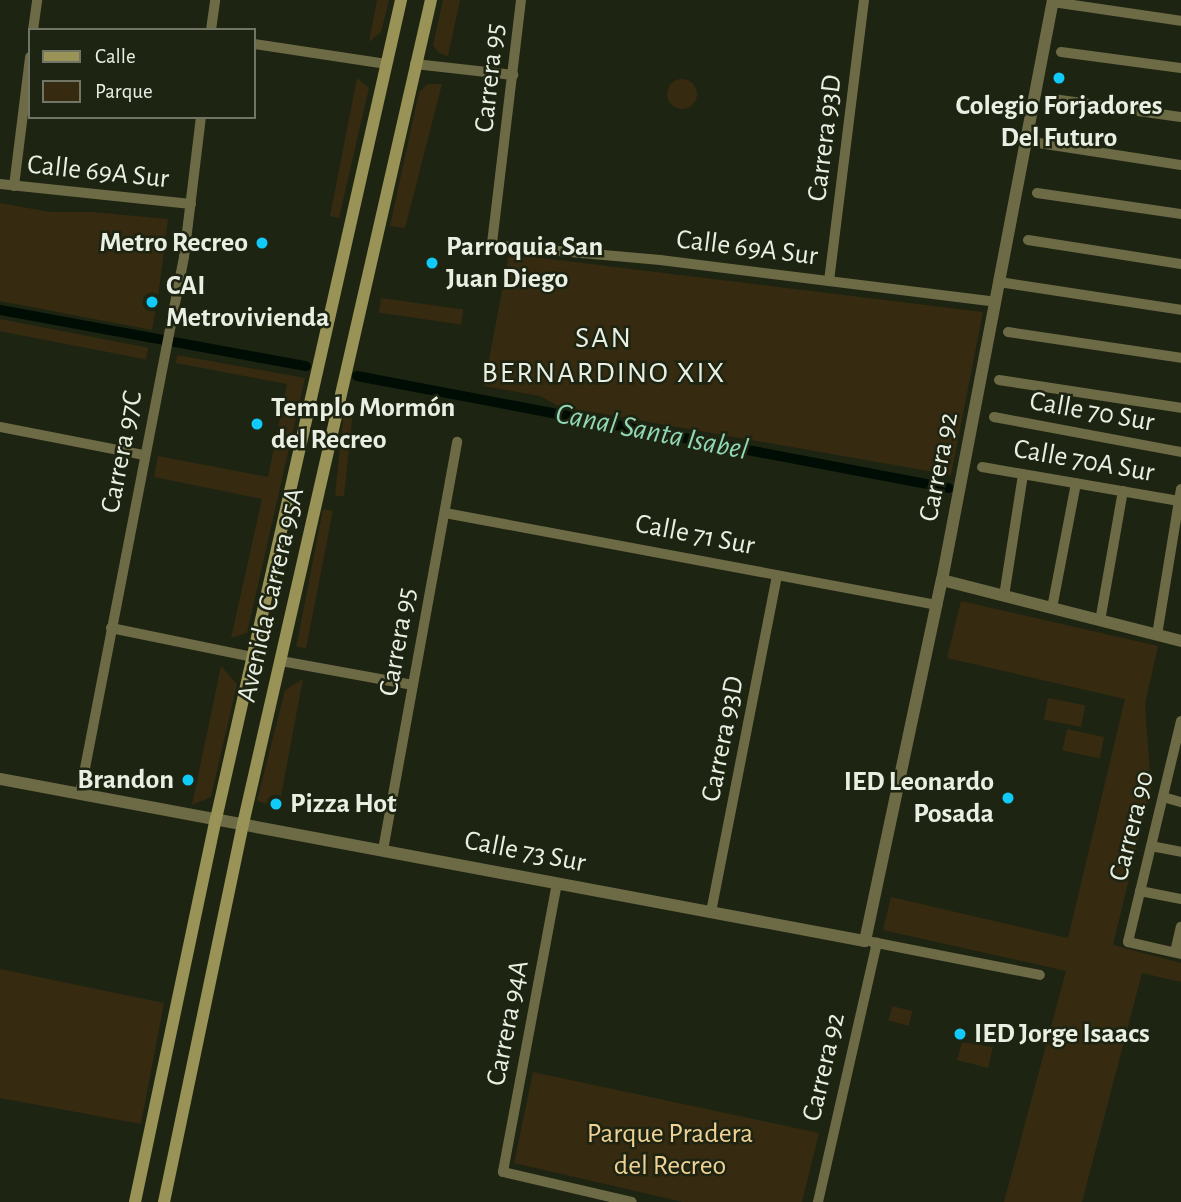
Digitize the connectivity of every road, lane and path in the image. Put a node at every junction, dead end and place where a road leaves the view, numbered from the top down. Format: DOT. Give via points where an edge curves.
graph roads {
  1 [pos="37,0"];
  2 [pos="215,0"];
  3 [pos="401,0"];
  4 [pos="430,0"];
  5 [pos="521,0"];
  6 [pos="864,0"];
  7 [pos="1053,1"];
  8 [pos="1181,20"];
  9 [pos="33,28"];
  10 [pos="211,28"];
  11 [pos="256,44"];
  12 [pos="1061,52"];
  13 [pos="386,64"];
  14 [pos="415,64"];
  15 [pos="1181,68"];
  16 [pos="28,73"];
  17 [pos="513,75"];
  18 [pos="1053,99"];
  19 [pos="1181,117"];
  20 [pos="201,119"];
  21 [pos="1026,141"];
  22 [pos="1181,165"];
  23 [pos="0,184"];
  24 [pos="14,186"];
  25 [pos="1037,193"];
  26 [pos="191,204"];
  27 [pos="1181,214"];
  28 [pos="1028,240"];
  29 [pos="492,245"];
  30 [pos="1181,264"];
  31 [pos="829,281"];
  32 [pos="999,282"];
  33 [pos="995,302"];
  34 [pos="1181,310"];
  35 [pos="1008,332"];
  36 [pos="1181,358"];
  37 [pos="999,380"];
  38 [pos="1181,408"];
  39 [pos="994,417"];
  40 [pos="0,427"];
  41 [pos="457,442"];
  42 [pos="1181,452"];
  43 [pos="144,455"];
  44 [pos="982,467"];
  45 [pos="1023,474"];
  46 [pos="1076,483"];
  47 [pos="1181,489"];
  48 [pos="1123,491"];
  49 [pos="1179,501"];
  50 [pos="444,513"];
  51 [pos="1179,520"];
  52 [pos="777,575"];
  53 [pos="942,580"];
  54 [pos="1004,596"];
  55 [pos="937,605"];
  56 [pos="1052,608"];
  57 [pos="1100,621"];
  58 [pos="111,628"];
  59 [pos="1157,635"];
  60 [pos="1181,641"];
  61 [pos="252,657"];
  62 [pos="281,661"];
  63 [pos="413,685"];
  64 [pos="1181,721"];
  65 [pos="1177,754"];
  66 [pos="0,779"];
  67 [pos="80,794"];
  68 [pos="1163,797"];
  69 [pos="1181,802"];
  70 [pos="215,819"];
  71 [pos="243,824"];
  72 [pos="1151,846"];
  73 [pos="383,850"];
  74 [pos="1181,852"];
  75 [pos="557,883"];
  76 [pos="1140,891"];
  77 [pos="1181,900"];
  78 [pos="711,912"];
  79 [pos="1181,928"];
  80 [pos="871,942"];
  81 [pos="1178,953"];
  82 [pos="1040,975"];
  83 [pos="135,1202"];
  84 [pos="164,1202"];
  85 [pos="632,1202"];
  86 [pos="818,1202"];
  1 -- 9 [label="street"];
  2 -- 10 [label="street"];
  3 -- 13 [label="main road, Avenida Carrera 95A"];
  4 -- 14 [label="main road, Avenida Carrera 95A"];
  5 -- 17 [label="street, Carrera 95"];
  6 -- 31 [label="street, Carrera 93D"];
  7 -- 8 [label="street"];
  7 -- 21 [label="street, Carrera 92"];
  11 -- 13 [label="street"];
  12 -- 15 [label="street"];
  13 -- 61 [label="main road, Avenida Carrera 95A"];
  14 -- 17 [label="street"];
  14 -- 62 [label="main road, Avenida Carrera 95A"];
  16 -- 24 [label="street"];
  17 -- 29 [label="street, Carrera 95"];
  18 -- 19 [label="street"];
  20 -- 26 [label="street, Carrera 97C"];
  21 -- 22 [label="street"];
  21 -- 32 [label="street, Carrera 92"];
  23 -- 24 [label="street, Calle 69A Sur"];
  24 -- 26 [label="street, Calle 69A Sur"];
  25 -- 27 [label="street"];
  26 -- 43 [label="street, Carrera 97C"];
  28 -- 30 [label="street"];
  29 -- 31 [label="street, Calle 69A Sur"];
  31 -- 33 [label="street, Calle 69A Sur"];
  32 -- 33 [label="street, Carrera 92"];
  32 -- 34 [label="street"];
  33 -- 53 [label="street, Carrera 92"];
  35 -- 36 [label="street"];
  37 -- 38 [label="street"];
  39 -- 42 [label="street, Calle 70 Sur"];
  40 -- 43 [label="street"];
  41 -- 50 [label="street, Carrera 95"];
  43 -- 58 [label="street, Carrera 97C"];
  44 -- 45 [label="street, Calle 70A Sur"];
  45 -- 46 [label="street, Calle 70A Sur"];
  45 -- 54 [label="street"];
  46 -- 48 [label="street, Calle 70A Sur"];
  46 -- 56 [label="street"];
  47 -- 49 [label="street"];
  48 -- 49 [label="street, Calle 70A Sur"];
  48 -- 57 [label="street"];
  49 -- 51 [label="street"];
  50 -- 52 [label="street, Calle 71 Sur"];
  50 -- 63 [label="street, Carrera 95"];
  51 -- 59 [label="street"];
  52 -- 55 [label="street, Calle 71 Sur"];
  52 -- 78 [label="street, Carrera 93D"];
  53 -- 54 [label="street"];
  53 -- 55 [label="street, Carrera 92"];
  54 -- 56 [label="street"];
  55 -- 80 [label="street, Carrera 92"];
  56 -- 57 [label="street"];
  57 -- 59 [label="street"];
  58 -- 61 [label="street"];
  58 -- 67 [label="street, Carrera 97C"];
  59 -- 60 [label="street"];
  61 -- 70 [label="main road, Avenida Carrera 95A"];
  62 -- 63 [label="street"];
  62 -- 71 [label="main road, Avenida Carrera 95A"];
  63 -- 73 [label="street, Carrera 95"];
  64 -- 65 [label="street, Carrera 90"];
  65 -- 68 [label="street, Carrera 90"];
  66 -- 67 [label="street, Calle 73 Sur"];
  67 -- 70 [label="street, Calle 73 Sur"];
  68 -- 69 [label="street"];
  68 -- 72 [label="street, Carrera 90"];
  70 -- 71 [label="street, Calle 73 Sur"];
  70 -- 83 [label="main road, Avenida Carrera 95A"];
  71 -- 73 [label="street, Calle 73 Sur"];
  71 -- 84 [label="main road, Avenida Carrera 95A"];
  72 -- 74 [label="street"];
  72 -- 76 [label="street, Carrera 90"];
  73 -- 75 [label="street, Calle 73 Sur"];
  75 -- 78 [label="street, Calle 73 Sur"];
  75 -- 85 [label="street, Carrera 94A" via="503,1172"];
  76 -- 77 [label="street"];
  76 -- 81 [label="street, Carrera 90" via="1128,942"];
  78 -- 80 [label="street, Calle 73 Sur"];
  79 -- 81 [label="street"];
  80 -- 82 [label="street, Calle 73 Sur"];
  80 -- 86 [label="street, Carrera 92"];
}
